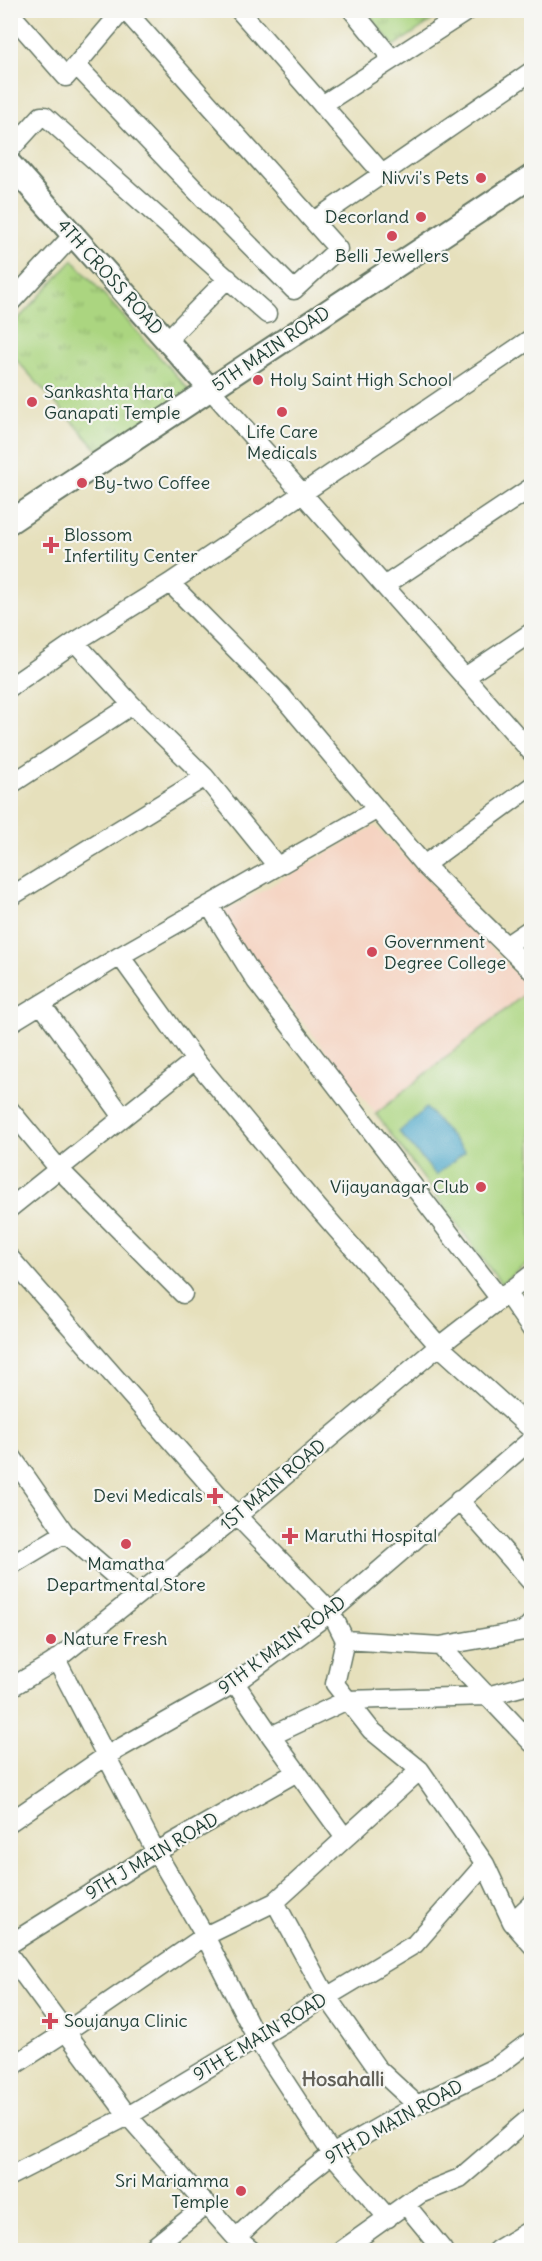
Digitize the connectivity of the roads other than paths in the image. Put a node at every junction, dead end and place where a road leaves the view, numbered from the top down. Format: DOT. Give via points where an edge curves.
graph roads {
  1 [pos="124,10"];
  2 [pos="352,10"];
  3 [pos="241,11"];
  4 [pos="465,11"];
  5 [pos="10,13"];
  6 [pos="392,59"];
  7 [pos="71,71"];
  8 [pos="531,71"];
  9 [pos="322,105"];
  10 [pos="10,150"];
  11 [pos="10,164"];
  12 [pos="382,173"];
  13 [pos="531,176"];
  14 [pos="314,221"];
  15 [pos="73,235"];
  16 [pos="228,278"];
  17 [pos="10,303"];
  18 [pos="267,314"];
  19 [pos="531,338"];
  20 [pos="167,340"];
  21 [pos="210,389"];
  22 [pos="531,487"];
  23 [pos="302,494"];
  24 [pos="10,522"];
  25 [pos="170,583"];
  26 [pos="384,586"];
  27 [pos="531,632"];
  28 [pos="75,642"];
  29 [pos="465,677"];
  30 [pos="10,687"];
  31 [pos="132,705"];
  32 [pos="531,753"];
  33 [pos="205,777"];
  34 [pos="10,785"];
  35 [pos="531,786"];
  36 [pos="376,810"];
  37 [pos="424,865"];
  38 [pos="277,866"];
  39 [pos="10,897"];
  40 [pos="209,905"];
  41 [pos="531,928"];
  42 [pos="507,945"];
  43 [pos="120,956"];
  44 [pos="531,971"];
  45 [pos="41,1004"];
  46 [pos="10,1023"];
  47 [pos="195,1060"];
  48 [pos="10,1110"];
  49 [pos="123,1118"];
  50 [pos="59,1169"];
  51 [pos="10,1208"];
  52 [pos="10,1258"];
  53 [pos="531,1274"];
  54 [pos="183,1294"];
  55 [pos="503,1297"];
  56 [pos="529,1321"];
  57 [pos="439,1346"];
  58 [pos="531,1431"];
  59 [pos="531,1439"];
  60 [pos="11,1456"];
  61 [pos="459,1500"];
  62 [pos="237,1516"];
  63 [pos="65,1533"];
  64 [pos="10,1566"];
  65 [pos="531,1583"];
  66 [pos="136,1594"];
  67 [pos="331,1612"];
  68 [pos="529,1629"];
  69 [pos="345,1640"];
  70 [pos="440,1646"];
  71 [pos="56,1659"];
  72 [pos="235,1683"];
  73 [pos="531,1684"];
  74 [pos="10,1688"];
  75 [pos="487,1696"];
  76 [pos="347,1700"];
  77 [pos="271,1736"];
  78 [pos="531,1743"];
  79 [pos="106,1756"];
  80 [pos="420,1770"];
  81 [pos="297,1772"];
  82 [pos="10,1822"];
  83 [pos="345,1838"];
  84 [pos="156,1852"];
  85 [pos="485,1864"];
  86 [pos="275,1902"];
  87 [pos="531,1903"];
  88 [pos="512,1922"];
  89 [pos="205,1936"];
  90 [pos="10,1944"];
  91 [pos="531,1945"];
  92 [pos="10,1956"];
  93 [pos="327,1997"];
  94 [pos="67,2031"];
  95 [pos="257,2039"];
  96 [pos="531,2040"];
  97 [pos="10,2068"];
  98 [pos="417,2105"];
  99 [pos="128,2116"];
  100 [pos="531,2116"];
  101 [pos="332,2154"];
  102 [pos="10,2176"];
  103 [pos="207,2204"];
  104 [pos="406,2205"];
  105 [pos="388,2218"];
  106 [pos="531,2229"];
  107 [pos="236,2238"];
  108 [pos="150,2250"];
  109 [pos="251,2250"];
  110 [pos="342,2250"];
  111 [pos="443,2250"];
  112 [pos="497,2250"];
  1 -- 7 [label="street"];
  1 -- 14 [label="street"];
  2 -- 6 [label="street"];
  3 -- 9 [label="street"];
  4 -- 6 [label="street"];
  5 -- 7 [label="street"];
  6 -- 9 [label="street"];
  7 -- 14 [label="street" via="294,290 338,249"];
  8 -- 12 [label="street"];
  9 -- 12 [label="street"];
  10 -- 16 [label="street" via="45,116"];
  11 -- 15 [label="main road, 4TH CROSS ROAD"];
  12 -- 14 [label="street"];
  13 -- 21 [label="main road, 5TH MAIN ROAD"];
  15 -- 17 [label="street"];
  15 -- 20 [label="main road, 4TH CROSS ROAD"];
  16 -- 18 [label="street"];
  16 -- 20 [label="street"];
  19 -- 23 [label="street"];
  20 -- 21 [label="main road, 4TH CROSS ROAD"];
  21 -- 23 [label="street"];
  21 -- 24 [label="main road, 5TH MAIN ROAD"];
  22 -- 26 [label="street"];
  23 -- 25 [label="street"];
  23 -- 26 [label="street"];
  25 -- 28 [label="street"];
  25 -- 36 [label="street" via="281,695"];
  26 -- 29 [label="street"];
  27 -- 29 [label="street"];
  28 -- 30 [label="street"];
  28 -- 31 [label="street"];
  29 -- 32 [label="street"];
  31 -- 33 [label="street"];
  31 -- 34 [label="street"];
  33 -- 38 [label="street"];
  33 -- 39 [label="street"];
  35 -- 37 [label="street"];
  36 -- 37 [label="street"];
  36 -- 38 [label="street"];
  37 -- 42 [label="street"];
  38 -- 40 [label="street"];
  40 -- 43 [label="street"];
  40 -- 55 [label="street" via="256,981"];
  41 -- 42 [label="street"];
  42 -- 44 [label="street"];
  43 -- 45 [label="street"];
  43 -- 47 [label="street"];
  45 -- 46 [label="street"];
  45 -- 49 [label="street"];
  47 -- 49 [label="street"];
  47 -- 57 [label="street"];
  48 -- 50 [label="street"];
  49 -- 50 [label="street"];
  50 -- 51 [label="street"];
  50 -- 54 [label="street"];
  52 -- 62 [label="street"];
  53 -- 55 [label="street, 1ST MAIN ROAD"];
  55 -- 56 [label="street"];
  55 -- 57 [label="street, 1ST MAIN ROAD"];
  57 -- 58 [label="street"];
  57 -- 62 [label="street, 1ST MAIN ROAD"];
  59 -- 61 [label="street, 9TH K MAIN ROAD"];
  60 -- 63 [label="street"];
  61 -- 65 [label="street"];
  61 -- 67 [label="street, 9TH K MAIN ROAD"];
  62 -- 66 [label="street, 1ST MAIN ROAD"];
  62 -- 67 [label="street"];
  63 -- 64 [label="street"];
  63 -- 66 [label="street"];
  66 -- 71 [label="street, 1ST MAIN ROAD"];
  67 -- 69 [label="street"];
  67 -- 72 [label="street, 9TH K MAIN ROAD"];
  68 -- 70 [label="street"];
  69 -- 70 [label="street"];
  69 -- 76 [label="street" via="335,1684"];
  70 -- 75 [label="street"];
  71 -- 74 [label="street, 1ST MAIN ROAD"];
  71 -- 79 [label="street"];
  72 -- 77 [label="street"];
  72 -- 79 [label="street, 9TH K MAIN ROAD"];
  73 -- 75 [label="street"];
  75 -- 76 [label="street"];
  75 -- 78 [label="street"];
  76 -- 77 [label="street"];
  76 -- 80 [label="street" via="371,1730"];
  77 -- 81 [label="street"];
  79 -- 82 [label="street, 9TH K MAIN ROAD"];
  79 -- 84 [label="street"];
  80 -- 83 [label="street"];
  80 -- 85 [label="street"];
  81 -- 83 [label="street"];
  81 -- 84 [label="street, 9TH J MAIN ROAD"];
  83 -- 86 [label="street"];
  84 -- 89 [label="street"];
  84 -- 90 [label="street, 9TH J MAIN ROAD"];
  85 -- 88 [label="street"];
  85 -- 93 [label="street, 9TH E MAIN ROAD" via="415,1944"];
  86 -- 89 [label="street"];
  86 -- 93 [label="street"];
  87 -- 88 [label="street"];
  88 -- 91 [label="street"];
  89 -- 94 [label="street"];
  89 -- 95 [label="street"];
  92 -- 94 [label="street"];
  93 -- 95 [label="street, 9TH E MAIN ROAD"];
  93 -- 98 [label="street" via="377,2068"];
  94 -- 97 [label="street"];
  94 -- 99 [label="street"];
  95 -- 99 [label="street, 9TH E MAIN ROAD"];
  95 -- 101 [label="street"];
  96 -- 98 [label="street, 9TH D MAIN ROAD" via="496,2067"];
  98 -- 101 [label="street, 9TH D MAIN ROAD"];
  99 -- 102 [label="street, 9TH E MAIN ROAD"];
  99 -- 103 [label="street"];
  100 -- 104 [label="street" via="460,2178 420,2194"];
  101 -- 105 [label="street"];
  101 -- 107 [label="street, 9TH D MAIN ROAD"];
  103 -- 107 [label="street"];
  103 -- 108 [label="street"];
  104 -- 105 [label="street"];
  104 -- 111 [label="street"];
  105 -- 110 [label="street"];
  106 -- 112 [label="street"];
  107 -- 109 [label="street"];
}
